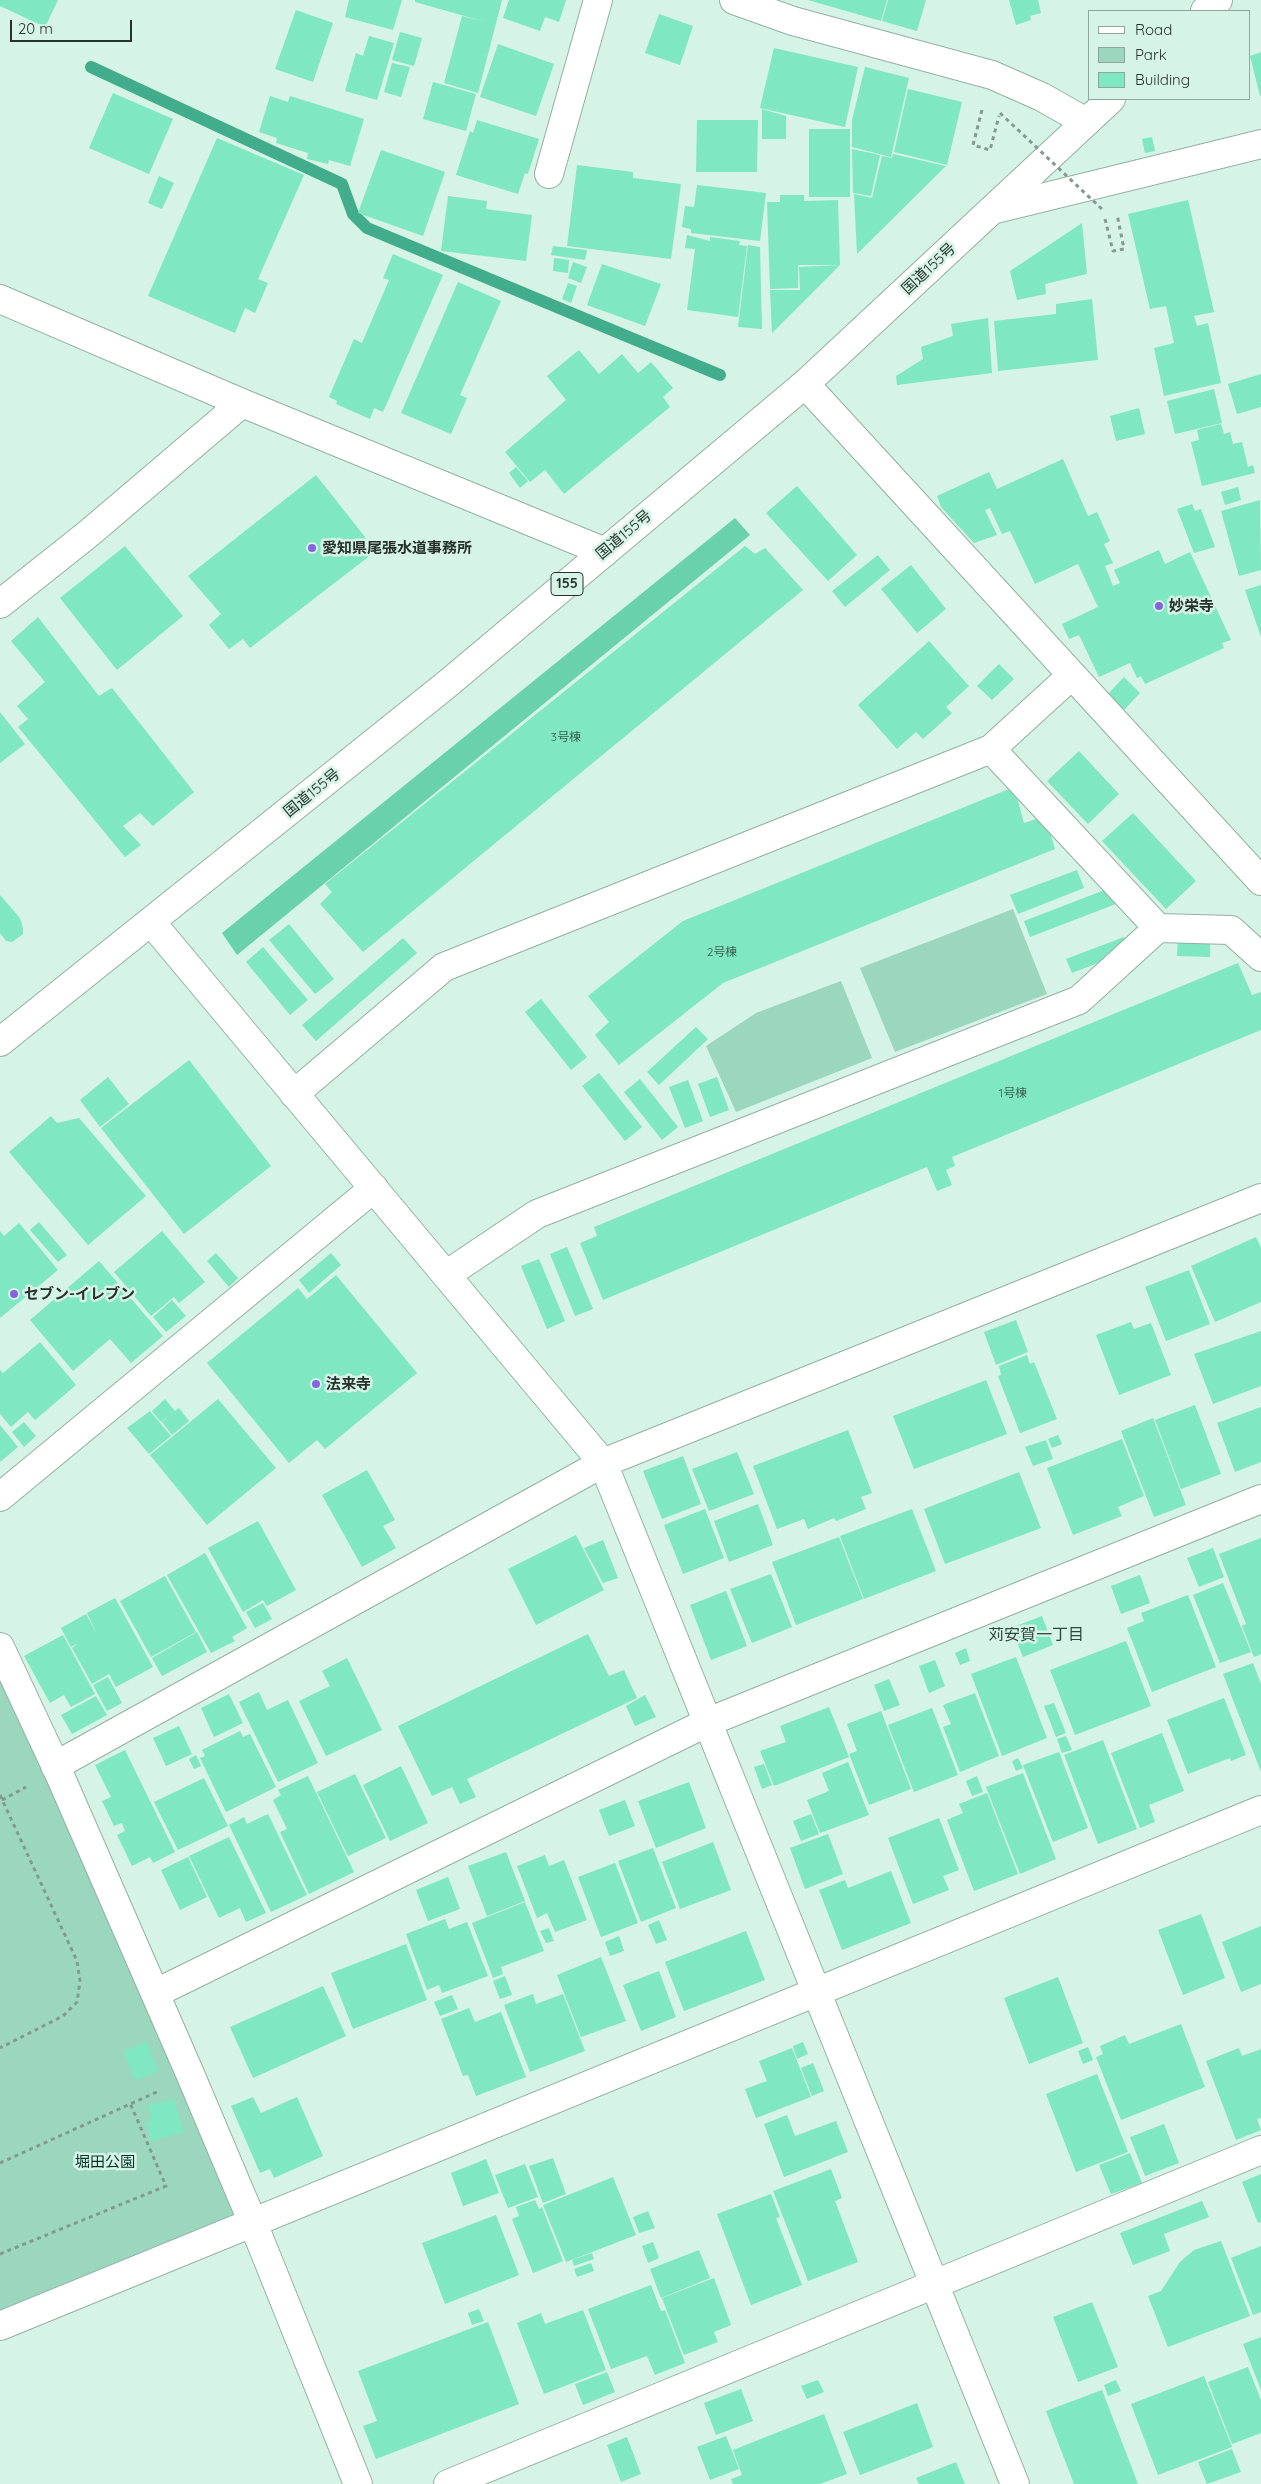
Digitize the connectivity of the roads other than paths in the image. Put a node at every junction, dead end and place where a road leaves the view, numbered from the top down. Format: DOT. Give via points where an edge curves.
graph roads {
  1 [pos="598,0"];
  2 [pos="734,0"];
  3 [pos="1218,0"];
  4 [pos="1207,10"];
  5 [pos="1110,100"];
  6 [pos="1086,122"];
  7 [pos="1261,144"];
  8 [pos="549,174"];
  9 [pos="992,210"];
  10 [pos="0,299"];
  11 [pos="805,384"];
  12 [pos="242,403"];
  13 [pos="605,552"];
  14 [pos="0,604"];
  15 [pos="1072,675"];
  16 [pos="991,749"];
  17 [pos="1261,881"];
  18 [pos="150,922"];
  19 [pos="1158,928"];
  20 [pos="1261,957"];
  21 [pos="0,1042"];
  22 [pos="294,1094"];
  23 [pos="374,1188"];
  24 [pos="1261,1198"];
  25 [pos="446,1275"];
  26 [pos="603,1463"];
  27 [pos="0,1497"];
  28 [pos="1261,1499"];
  29 [pos="0,1647"];
  30 [pos="708,1722"];
  31 [pos="55,1766"];
  32 [pos="1261,1810"];
  33 [pos="156,1993"];
  34 [pos="817,1993"];
  35 [pos="1261,2150"];
  36 [pos="253,2223"];
  37 [pos="934,2284"];
  38 [pos="0,2326"];
  39 [pos="358,2484"];
  40 [pos="448,2484"];
  41 [pos="1015,2484"];
  1 -- 8 [label="main road"];
  2 -- 6 [label="main road" via="793,21 992,75 1042,97"];
  3 -- 4 [label="main road"];
  5 -- 6 [label="main road, 国道155号 / 155"];
  6 -- 9 [label="main road, 国道155号 / 155"];
  7 -- 9 [label="main road"];
  9 -- 11 [label="main road, 国道155号 / 155"];
  10 -- 12 [label="main road"];
  11 -- 13 [label="main road, 国道155号 / 155"];
  11 -- 15 [label="main road"];
  12 -- 13 [label="main road"];
  12 -- 14 [label="main road"];
  13 -- 18 [label="main road, 国道155号 / 155" via="446,685"];
  15 -- 16 [label="main road"];
  15 -- 17 [label="main road"];
  16 -- 19 [label="main road"];
  16 -- 22 [label="main road" via="444,967"];
  18 -- 21 [label="main road, 国道155号 / 155"];
  18 -- 22 [label="main road"];
  19 -- 20 [label="main road" via="1230,930"];
  19 -- 25 [label="main road" via="1080,1000 537,1214"];
  22 -- 23 [label="main road"];
  23 -- 25 [label="main road"];
  23 -- 27 [label="main road"];
  24 -- 26 [label="main road"];
  25 -- 26 [label="main road"];
  26 -- 30 [label="main road"];
  26 -- 31 [label="main road"];
  28 -- 30 [label="main road"];
  29 -- 31 [label="main road"];
  30 -- 33 [label="main road"];
  30 -- 34 [label="main road"];
  31 -- 33 [label="main road"];
  32 -- 34 [label="main road"];
  33 -- 36 [label="main road"];
  34 -- 36 [label="main road"];
  34 -- 37 [label="main road"];
  35 -- 37 [label="main road"];
  36 -- 38 [label="main road"];
  36 -- 39 [label="main road"];
  37 -- 40 [label="main road"];
  37 -- 41 [label="main road"];
}
